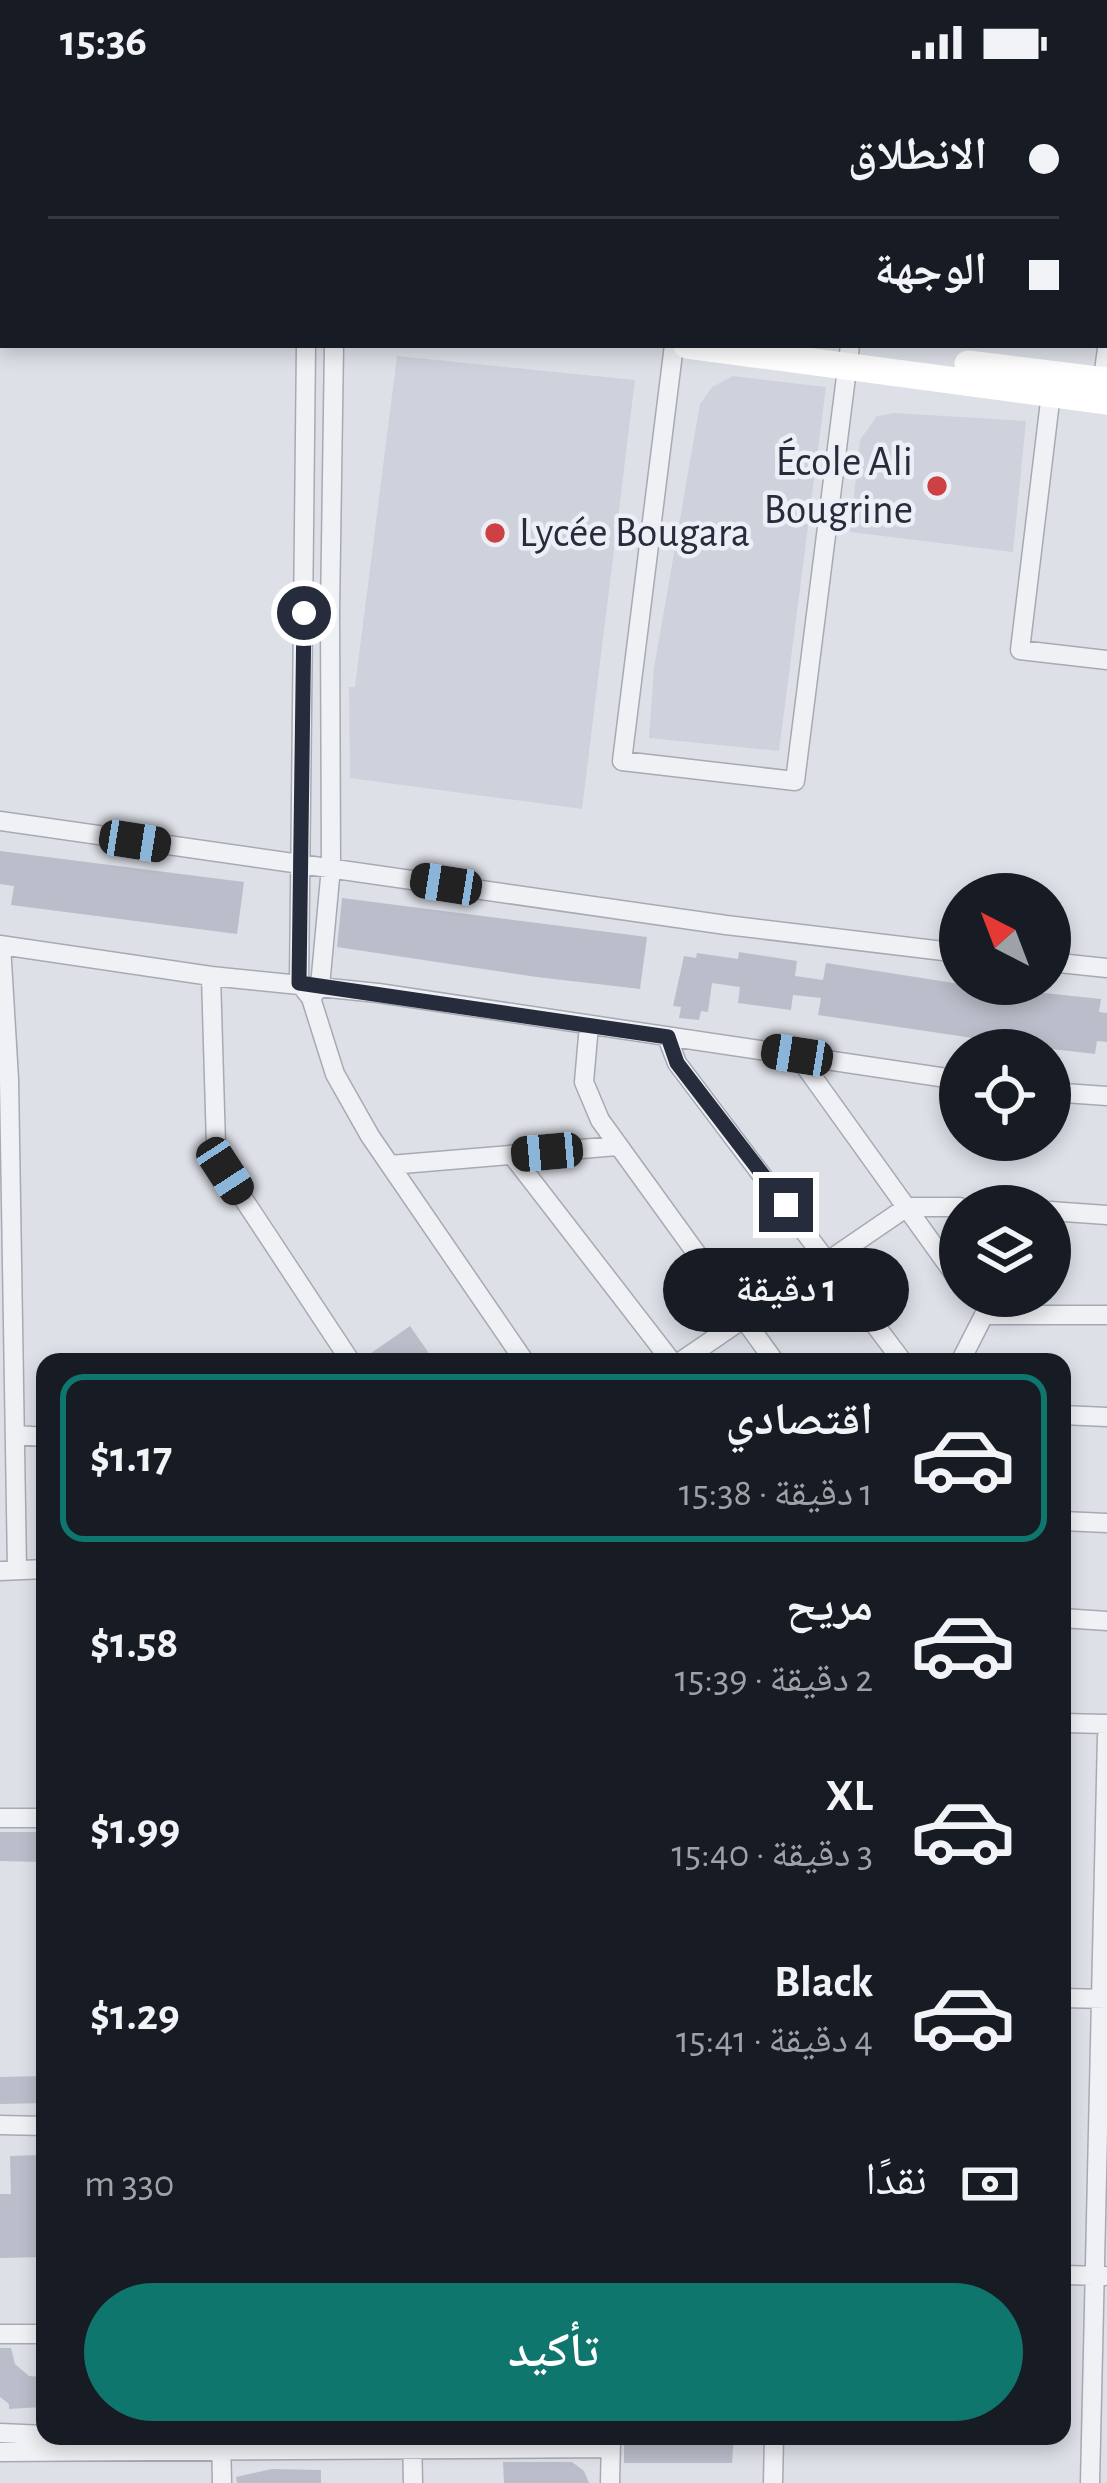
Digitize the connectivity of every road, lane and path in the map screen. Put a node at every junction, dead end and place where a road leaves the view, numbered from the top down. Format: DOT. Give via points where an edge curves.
graph roads {
  1 [pos="306,348"];
  2 [pos="334,348"];
  3 [pos="674,348"];
  4 [pos="748,348"];
  5 [pos="1107,349"];
  6 [pos="849,353"];
  7 [pos="983,355"];
  8 [pos="1104,391"];
  9 [pos="1052,393"];
  10 [pos="1107,661"];
  11 [pos="0,821"];
  12 [pos="301,865"];
  13 [pos="332,867"];
  14 [pos="0,945"];
  15 [pos="939,951"];
  16 [pos="1071,964"];
  17 [pos="1107,968"];
  18 [pos="212,976"];
  19 [pos="310,989"];
  20 [pos="589,1025"];
  21 [pos="668,1037"];
  22 [pos="797,1055"];
  23 [pos="939,1077"];
  24 [pos="1071,1093"];
  25 [pos="1107,1096"];
  26 [pos="617,1146"];
  27 [pos="512,1155"];
  28 [pos="390,1166"];
  29 [pos="939,1207"];
  30 [pos="908,1208"];
  31 [pos="1071,1212"];
  32 [pos="1107,1215"];
  33 [pos="939,1252"];
  34 [pos="827,1261"];
  35 [pos="1071,1316"];
  36 [pos="1107,1316"];
  37 [pos="983,1317"];
  38 [pos="744,1318"];
  39 [pos="345,1353"];
  40 [pos="519,1353"];
  41 [pos="669,1353"];
  42 [pos="690,1353"];
  43 [pos="769,1353"];
  44 [pos="896,1353"];
  45 [pos="965,1353"];
  46 [pos="1071,1415"];
  47 [pos="1107,1417"];
  48 [pos="17,1435"];
  49 [pos="36,1436"];
  50 [pos="1071,1521"];
  51 [pos="1107,1522"];
  52 [pos="9,1570"];
  53 [pos="1071,1619"];
  54 [pos="1107,1621"];
  55 [pos="1071,1724"];
  56 [pos="1107,1724"];
  57 [pos="1107,1736"];
  58 [pos="0,1817"];
  59 [pos="36,1818"];
  60 [pos="1105,1878"];
  61 [pos="1071,1998"];
  62 [pos="1104,1999"];
  63 [pos="0,2126"];
  64 [pos="36,2126"];
  65 [pos="1101,2276"];
  66 [pos="0,2334"];
  67 [pos="36,2334"];
  68 [pos="0,2433"];
  69 [pos="36,2434"];
  70 [pos="57,2445"];
  71 [pos="221,2445"];
  72 [pos="240,2445"];
  73 [pos="365,2445"];
  74 [pos="412,2445"];
  75 [pos="481,2445"];
  76 [pos="540,2445"];
  77 [pos="610,2445"];
  78 [pos="774,2445"];
  79 [pos="0,2452"];
  80 [pos="222,2483"];
  81 [pos="413,2483"];
  82 [pos="610,2483"];
  83 [pos="773,2483"];
  84 [pos="1090,2483"];
  1 -- 12 [label="street"];
  2 -- 13 [label="street"];
  3 -- 6 [label="street" via="622,760 795,781"];
  4 -- 6 [label="main road"];
  5 -- 8 [label="street"];
  6 -- 7 [label="main road"];
  6 -- 9 [label="main road"];
  7 -- 8 [label="main road"];
  8 -- 9 [label="main road"];
  9 -- 10 [label="street" via="1020,650"];
  11 -- 12 [label="street"];
  12 -- 13 [label="street"];
  12 -- 19 [label="street"];
  13 -- 15 [label="street"];
  13 -- 19 [label="street"];
  14 -- 18 [label="street"];
  14 -- 48 [label="street"];
  16 -- 17 [label="street"];
  18 -- 19 [label="street"];
  18 -- 39 [label="street" via="216,1145 225,1171"];
  19 -- 20 [label="street"];
  19 -- 28 [label="street" via="335,1074"];
  20 -- 21 [label="street"];
  20 -- 26 [label="street" via="584,1082"];
  21 -- 22 [label="street"];
  21 -- 34 [label="street" via="677,1063"];
  22 -- 23 [label="street"];
  22 -- 30 [label="street"];
  24 -- 25 [label="street"];
  26 -- 27 [label="street"];
  26 -- 38 [label="street"];
  27 -- 28 [label="street"];
  27 -- 41 [label="street"];
  28 -- 40 [label="street"];
  29 -- 30 [label="street"];
  30 -- 33 [label="street"];
  30 -- 34 [label="street"];
  31 -- 32 [label="street"];
  34 -- 38 [label="street"];
  34 -- 44 [label="street"];
  35 -- 36 [label="street"];
  37 -- 45 [label="street"];
  38 -- 42 [label="street"];
  38 -- 43 [label="street"];
  46 -- 47 [label="street"];
  48 -- 49 [label="street"];
  48 -- 52 [label="street"];
  50 -- 51 [label="street"];
  53 -- 54 [label="street"];
  55 -- 56 [label="street"];
  57 -- 60 [label="street"];
  58 -- 59 [label="street"];
  60 -- 62 [label="street"];
  61 -- 62 [label="street"];
  62 -- 65 [label="street"];
  63 -- 64 [label="street"];
  65 -- 84 [label="street"];
  66 -- 67 [label="street"];
  68 -- 69 [label="street"];
  70 -- 79 [label="street"];
  71 -- 80 [label="street"];
  72 -- 73 [label="street"];
  74 -- 81 [label="street"];
  75 -- 76 [label="street"];
  77 -- 82 [label="street"];
  78 -- 83 [label="street"];
}
